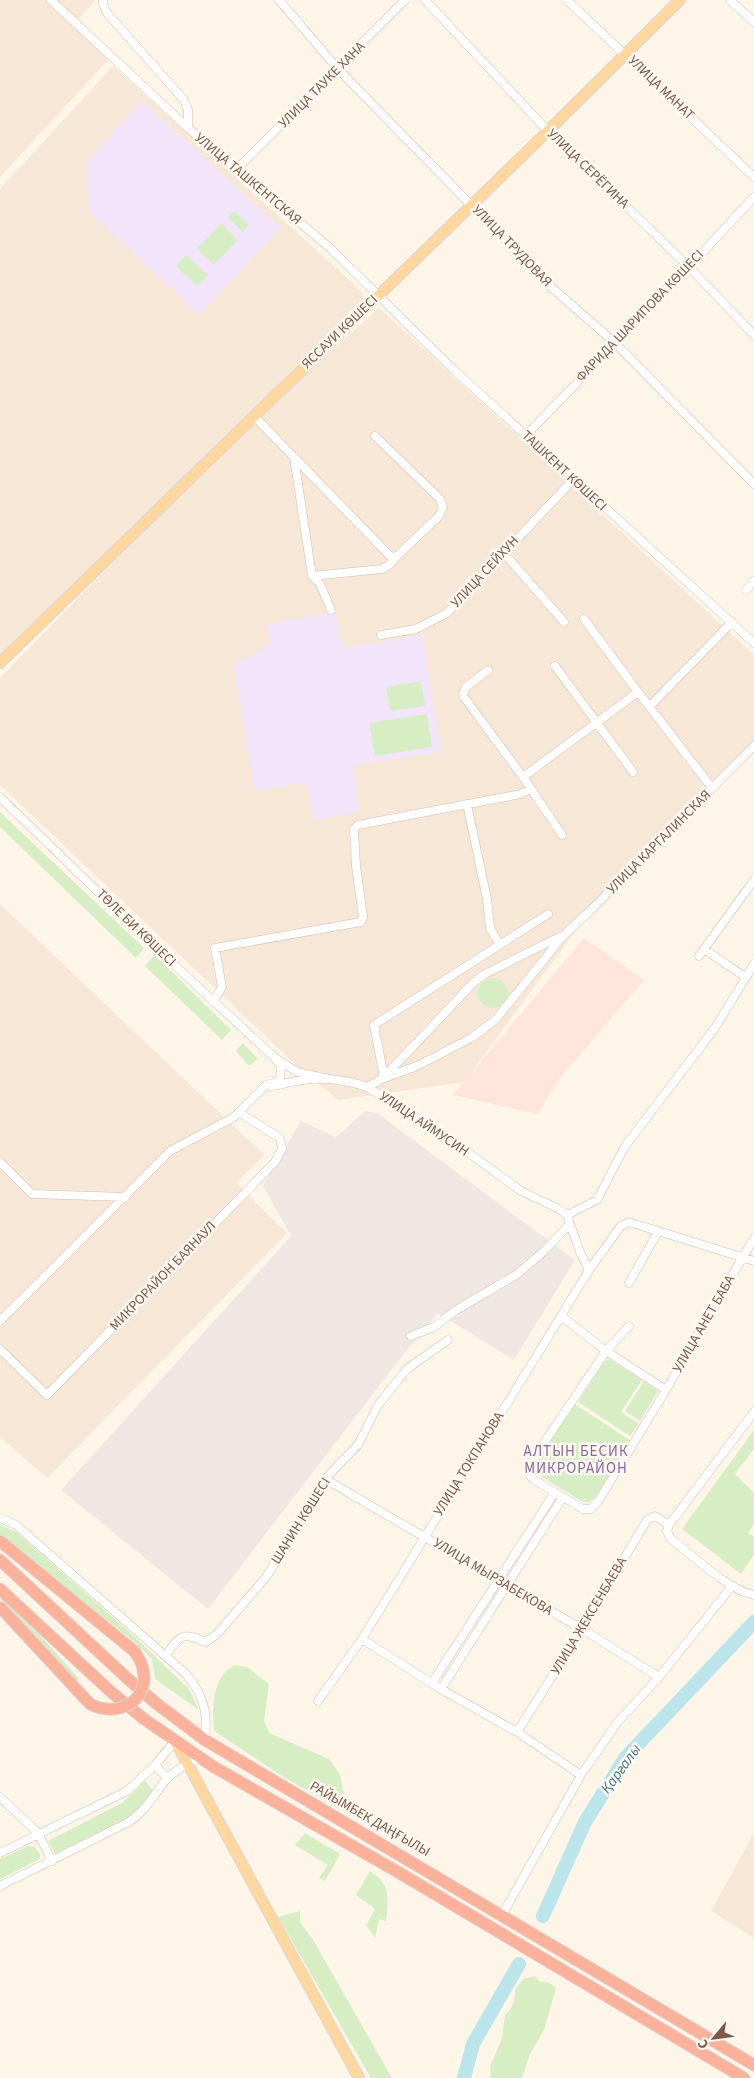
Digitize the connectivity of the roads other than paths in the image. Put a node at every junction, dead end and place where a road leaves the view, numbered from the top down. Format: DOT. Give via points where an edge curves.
graph roads {
  1 [pos="51,0"];
  2 [pos="279,0"];
  3 [pos="406,0"];
  4 [pos="425,0"];
  5 [pos="567,0"];
  6 [pos="680,0"];
  7 [pos="730,0"];
  8 [pos="103,2"];
  9 [pos="754,22"];
  10 [pos="626,54"];
  11 [pos="338,68"];
  12 [pos="188,128"];
  13 [pos="548,131"];
  14 [pos="237,169"];
  15 [pos="754,177"];
  16 [pos="754,197"];
  17 [pos="471,205"];
  18 [pos="688,267"];
  19 [pos="377,295"];
  20 [pos="754,335"];
  21 [pos="614,342"];
  22 [pos="254,416"];
  23 [pos="526,435"];
  24 [pos="375,436"];
  25 [pos="294,457"];
  26 [pos="573,480"];
  27 [pos="754,484"];
  28 [pos="503,552"];
  29 [pos="396,557"];
  30 [pos="312,576"];
  31 [pos="754,581"];
  32 [pos="746,590"];
  33 [pos="330,610"];
  34 [pos="584,620"];
  35 [pos="564,622"];
  36 [pos="732,622"];
  37 [pos="381,635"];
  38 [pos="754,643"];
  39 [pos="0,663"];
  40 [pos="555,666"];
  41 [pos="488,670"];
  42 [pos="638,692"];
  43 [pos="650,706"];
  44 [pos="596,723"];
  45 [pos="754,746"];
  46 [pos="633,772"];
  47 [pos="523,777"];
  48 [pos="530,788"];
  49 [pos="712,788"];
  50 [pos="0,797"];
  51 [pos="467,804"];
  52 [pos="562,834"];
  53 [pos="754,880"];
  54 [pos="548,914"];
  55 [pos="562,936"];
  56 [pos="499,944"];
  57 [pos="754,964"];
  58 [pos="745,977"];
  59 [pos="213,1002"];
  60 [pos="274,1056"];
  61 [pos="384,1078"];
  62 [pos="329,1080"];
  63 [pos="266,1085"];
  64 [pos="367,1087"];
  65 [pos="240,1113"];
  66 [pos="0,1162"];
  67 [pos="125,1196"];
  68 [pos="567,1215"];
  69 [pos="569,1225"];
  70 [pos="658,1232"];
  71 [pos="754,1238"];
  72 [pos="743,1258"];
  73 [pos="754,1261"];
  74 [pos="589,1270"];
  75 [pos="629,1283"];
  76 [pos="563,1318"];
  77 [pos="0,1321"];
  78 [pos="629,1326"];
  79 [pos="411,1336"];
  80 [pos="448,1340"];
  81 [pos="0,1349"];
  82 [pos="606,1351"];
  83 [pos="664,1388"];
  84 [pos="754,1412"];
  85 [pos="325,1479"];
  86 [pos="555,1492"];
  87 [pos="564,1497"];
  88 [pos="0,1518"];
  89 [pos="669,1525"];
  90 [pos="424,1536"];
  91 [pos="0,1541"];
  92 [pos="0,1560"];
  93 [pos="498,1580"];
  94 [pos="507,1586"];
  95 [pos="732,1586"];
  96 [pos="0,1589"];
  97 [pos="754,1595"];
  98 [pos="0,1607"];
  99 [pos="582,1629"];
  100 [pos="362,1639"];
  101 [pos="166,1655"];
  102 [pos="659,1677"];
  103 [pos="432,1683"];
  104 [pos="442,1689"];
  105 [pos="318,1701"];
  106 [pos="517,1732"];
  107 [pos="205,1740"];
  108 [pos="174,1741"];
  109 [pos="200,1758"];
  110 [pos="186,1763"];
  111 [pos="155,1765"];
  112 [pos="580,1776"];
  113 [pos="167,1778"];
  114 [pos="0,1797"];
  115 [pos="38,1833"];
  116 [pos="0,1853"];
  117 [pos="52,1861"];
  118 [pos="0,1886"];
  119 [pos="502,1915"];
  120 [pos="754,2065"];
  121 [pos="359,2078"];
  122 [pos="744,2078"];
  1 -- 12 [label="street"];
  2 -- 11 [label="street, УЛИЦА ТРУДОВАЯ"];
  3 -- 11 [label="street, УЛИЦА ТАУКЕ ХАНА"];
  4 -- 13 [label="street, УЛИЦА СЕРЁГИНА"];
  5 -- 10 [label="street, УЛИЦА МАНАТ"];
  6 -- 10 [label="main road, ЯССАУИ КӨШЕСІ"];
  7 -- 9 [label="street"];
  8 -- 12 [label="street, УЛИЦА ТАШКЕНТСКАЯ" via="107,13 184,100 188,110"];
  10 -- 13 [label="main road, ЯССАУИ КӨШЕСІ"];
  10 -- 15 [label="street, УЛИЦА МАНАТ"];
  11 -- 14 [label="street, УЛИЦА ТАУКЕ ХАНА"];
  11 -- 17 [label="street, УЛИЦА ТРУДОВАЯ"];
  12 -- 14 [label="street, УЛИЦА ТАШКЕНТСКАЯ"];
  13 -- 17 [label="main road, ЯССАУИ КӨШЕСІ"];
  13 -- 18 [label="street, УЛИЦА СЕРЁГИНА"];
  14 -- 19 [label="street, УЛИЦА ТАШКЕНТСКАЯ" via="330,248"];
  16 -- 18 [label="street, ФАРИДА ШАРИПОВА КӨШЕСІ"];
  17 -- 19 [label="main road, ЯССАУИ КӨШЕСІ"];
  17 -- 21 [label="street, УЛИЦА ТРУДОВАЯ" via="551,286"];
  18 -- 20 [label="street, УЛИЦА СЕРЁГИНА"];
  18 -- 21 [label="street, ФАРИДА ШАРИПОВА КӨШЕСІ"];
  19 -- 22 [label="main road, ЯССАУИ КӨШЕСІ"];
  19 -- 23 [label="street, ТАШКЕНТ КӨШЕСІ"];
  21 -- 23 [label="street, ФАРИДА ШАРИПОВА КӨШЕСІ"];
  21 -- 27 [label="street, УЛИЦА ТРУДОВАЯ"];
  22 -- 25 [label="street"];
  22 -- 39 [label="main road, ЯССАУИ КӨШЕСІ"];
  23 -- 26 [label="street, ТАШКЕНТ КӨШЕСІ"];
  24 -- 29 [label="street" via="440,499 442,507 440,516"];
  25 -- 29 [label="street" via="390,556"];
  25 -- 30 [label="street"];
  26 -- 28 [label="street, УЛИЦА СЕЙХУН"];
  26 -- 36 [label="street, ТАШКЕНТ КӨШЕСІ"];
  28 -- 35 [label="street"];
  28 -- 37 [label="street, УЛИЦА СЕЙХУН" via="438,619 416,629"];
  29 -- 30 [label="street" via="382,569"];
  30 -- 33 [label="street" via="320,584"];
  31 -- 32 [label="street"];
  34 -- 42 [label="street"];
  36 -- 38 [label="street, ТАШКЕНТ КӨШЕСІ"];
  36 -- 43 [label="street"];
  40 -- 44 [label="street"];
  41 -- 47 [label="street" via="466,687 464,697"];
  42 -- 43 [label="street"];
  42 -- 44 [label="street"];
  43 -- 49 [label="street"];
  44 -- 46 [label="street"];
  44 -- 47 [label="street"];
  45 -- 49 [label="street, УЛИЦА КАРГАЛИНСКАЯ"];
  47 -- 48 [label="street"];
  48 -- 51 [label="street" via="521,794"];
  48 -- 52 [label="street"];
  49 -- 55 [label="street, УЛИЦА КАРГАЛИНСКАЯ"];
  50 -- 59 [label="street, ТӨЛЕ БИ КӨШЕСІ"];
  51 -- 56 [label="street" via="490,928"];
  51 -- 59 [label="street" via="358,825 354,829 361,922 215,948 222,987"];
  53 -- 58 [label="street" via="701,952"];
  54 -- 56 [label="street"];
  55 -- 61 [label="street" via="472,983"];
  55 -- 61 [label="street" via="496,1019 473,1037 417,1066"];
  56 -- 61 [label="street" via="374,1025"];
  57 -- 58 [label="street"];
  58 -- 68 [label="street" via="715,1028 625,1146 597,1200"];
  59 -- 60 [label="street, ТӨЛЕ БИ КӨШЕСІ"];
  60 -- 62 [label="street, ТӨЛЕ БИ КӨШЕСІ" via="297,1072"];
  60 -- 63 [label="street" via="281,1066 280,1078"];
  61 -- 64 [label="street"];
  62 -- 63 [label="street, УЛИЦА АЙМУСИН"];
  62 -- 64 [label="street, УЛИЦА АЙМУСИН"];
  63 -- 65 [label="street"];
  64 -- 68 [label="street, УЛИЦА АЙМУСИН" via="440,1132 521,1191"];
  65 -- 67 [label="street" via="170,1151"];
  65 -- 81 [label="street, МИКРОРАЙОН БАЯНАУЛ" via="280,1138 282,1149 275,1162 46,1395"];
  66 -- 67 [label="street" via="32,1194"];
  67 -- 77 [label="street"];
  68 -- 69 [label="street"];
  69 -- 74 [label="street"];
  69 -- 79 [label="street" via="516,1275 456,1310 434,1328"];
  70 -- 72 [label="street"];
  70 -- 74 [label="street, УЛИЦА ТОКПАНОВА" via="625,1223"];
  70 -- 75 [label="street"];
  71 -- 72 [label="street, УЛИЦА АНЕТ БАБА"];
  72 -- 73 [label="street"];
  72 -- 83 [label="street, УЛИЦА АНЕТ БАБА"];
  74 -- 76 [label="street, УЛИЦА ТОКПАНОВА"];
  76 -- 82 [label="street"];
  76 -- 90 [label="street, УЛИЦА ТОКПАНОВА"];
  78 -- 82 [label="street"];
  80 -- 85 [label="street, ШАНИН КӨШЕСІ" via="407,1369 378,1405 358,1445"];
  82 -- 83 [label="street"];
  82 -- 86 [label="street, УЛИЦА АНЕТ БАБА" via="530,1464 532,1478"];
  83 -- 87 [label="street, УЛИЦА АНЕТ БАБА" via="594,1508 586,1510"];
  84 -- 89 [label="street"];
  85 -- 90 [label="street, УЛИЦА МЫРЗАБЕКОВА"];
  85 -- 101 [label="street, ШАНИН КӨШЕСІ" via="267,1576 217,1634 206,1642 184,1635"];
  86 -- 87 [label="street, УЛИЦА АНЕТ БАБА"];
  86 -- 93 [label="street"];
  87 -- 94 [label="street"];
  88 -- 101 [label="street" via="16,1525"];
  89 -- 95 [label="street" via="670,1538"];
  89 -- 99 [label="street, УЛИЦА ЖЕКСЕНБАЕВА" via="655,1516 647,1520"];
  90 -- 93 [label="street, УЛИЦА МЫРЗАБЕКОВА"];
  90 -- 100 [label="street, УЛИЦА ТОКПАНОВА"];
  91 -- 98 [label="highway, bridge" via="134,1651 144,1671 142,1690 131,1704 118,1709 104,1710 90,1704"];
  92 -- 107 [label="highway, РАЙЫМБЕК ДАҢҒЫЛЫ" via="128,1679"];
  93 -- 94 [label="street, УЛИЦА МЫРЗАБЕКОВА"];
  93 -- 103 [label="street"];
  94 -- 99 [label="street, УЛИЦА МЫРЗАБЕКОВА"];
  94 -- 104 [label="street"];
  95 -- 97 [label="street"];
  95 -- 102 [label="street"];
  96 -- 108 [label="highway" via="110,1691"];
  99 -- 102 [label="street, УЛИЦА МЫРЗАБЕКОВА"];
  99 -- 106 [label="street, УЛИЦА ЖЕКСЕНБАЕВА"];
  100 -- 103 [label="street"];
  100 -- 105 [label="street, УЛИЦА ТОКПАНОВА"];
  101 -- 107 [label="street" via="198,1689 205,1708"];
  102 -- 112 [label="street" via="617,1723"];
  103 -- 104 [label="street"];
  104 -- 106 [label="street"];
  106 -- 112 [label="street"];
  107 -- 119 [label="highway, РАЙЫМБЕК ДАҢҒЫЛЫ"];
  108 -- 109 [label="highway"];
  108 -- 110 [label="main road"];
  108 -- 111 [label="street"];
  109 -- 110 [label="street"];
  109 -- 122 [label="highway"];
  110 -- 113 [label="street"];
  110 -- 121 [label="main road"];
  111 -- 113 [label="street"];
  111 -- 115 [label="street" via="127,1792"];
  112 -- 119 [label="street"];
  113 -- 117 [label="street" via="140,1815"];
  114 -- 115 [label="street"];
  115 -- 116 [label="street"];
  115 -- 117 [label="street"];
  117 -- 118 [label="street"];
  119 -- 120 [label="highway, РАЙЫМБЕК ДАҢҒЫЛЫ"];
}
